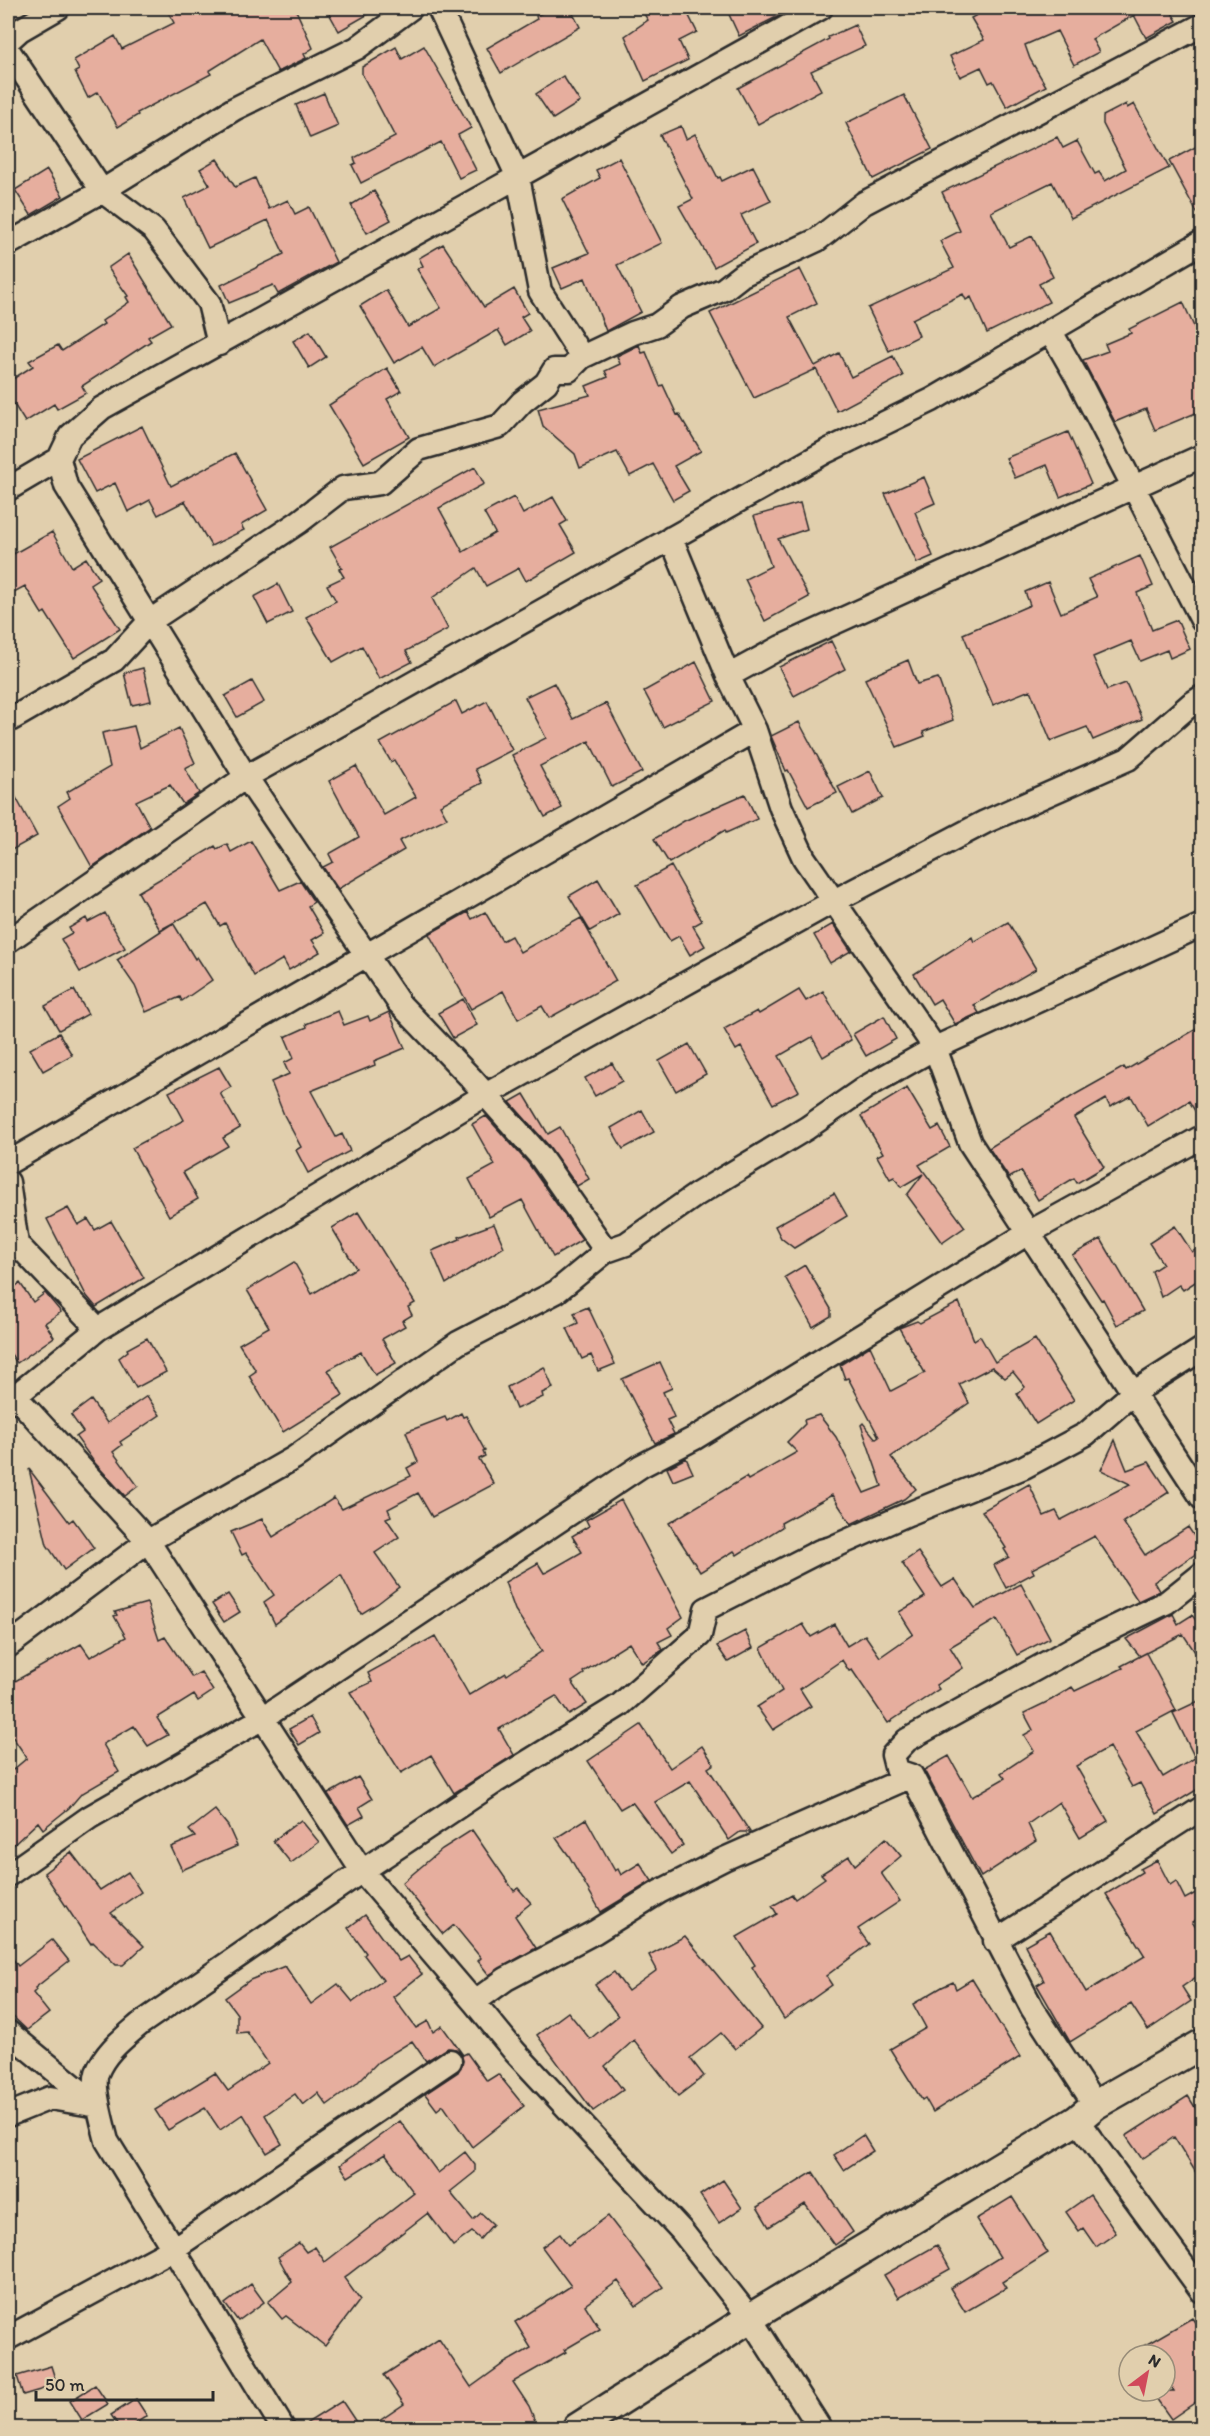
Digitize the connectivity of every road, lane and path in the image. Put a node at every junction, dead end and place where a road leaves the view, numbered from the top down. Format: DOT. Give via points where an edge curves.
graph roads {
  1 [pos="58,8"];
  2 [pos="411,8"];
  3 [pos="439,8"];
  4 [pos="821,8"];
  5 [pos="1203,25"];
  6 [pos="8,41"];
  7 [pos="8,50"];
  8 [pos="518,177"];
  9 [pos="102,191"];
  10 [pos="1203,242"];
  11 [pos="8,244"];
  12 [pos="1051,332"];
  13 [pos="219,344"];
  14 [pos="582,357"];
  15 [pos="1203,456"];
  16 [pos="59,459"];
  17 [pos="1133,488"];
  18 [pos="8,489"];
  19 [pos="671,538"];
  20 [pos="1203,620"];
  21 [pos="150,621"];
  22 [pos="728,676"];
  23 [pos="1203,697"];
  24 [pos="8,721"];
  25 [pos="755,730"];
  26 [pos="246,777"];
  27 [pos="834,901"];
  28 [pos="1203,925"];
  29 [pos="8,941"];
  30 [pos="366,954"];
  31 [pos="935,1048"];
  32 [pos="485,1095"];
  33 [pos="1203,1137"];
  34 [pos="8,1163"];
  35 [pos="8,1182"];
  36 [pos="1030,1232"];
  37 [pos="606,1251"];
  38 [pos="98,1329"];
  39 [pos="1203,1349"];
  40 [pos="1133,1393"];
  41 [pos="12,1400"];
  42 [pos="1203,1498"];
  43 [pos="148,1541"];
  44 [pos="1203,1574"];
  45 [pos="8,1646"];
  46 [pos="263,1718"];
  47 [pos="912,1776"];
  48 [pos="1203,1809"];
  49 [pos="362,1871"];
  50 [pos="8,1875"];
  51 [pos="995,1941"];
  52 [pos="474,2002"];
  53 [pos="8,2032"];
  54 [pos="1203,2044"];
  55 [pos="450,2061"];
  56 [pos="98,2106"];
  57 [pos="1086,2112"];
  58 [pos="8,2115"];
  59 [pos="173,2250"];
  60 [pos="1200,2282"];
  61 [pos="750,2318"];
  62 [pos="8,2338"];
  63 [pos="283,2428"];
  64 [pos="577,2428"];
  65 [pos="820,2428"];
  1 -- 6 [label="street"];
  2 -- 9 [label="street" via="357,48 234,110"];
  3 -- 8 [label="street"];
  4 -- 8 [label="street"];
  5 -- 14 [label="street" via="864,203 817,240 742,275 657,325"];
  7 -- 9 [label="street"];
  8 -- 13 [label="street"];
  8 -- 14 [label="street" via="540,291"];
  9 -- 11 [label="street"];
  9 -- 13 [label="street" via="154,230 209,303"];
  10 -- 12 [label="street"];
  12 -- 17 [label="street"];
  12 -- 19 [label="street" via="932,400 827,451"];
  13 -- 16 [label="street" via="102,408 70,436"];
  14 -- 21 [label="street" via="569,370 554,369 546,383 500,426 419,450 380,483 343,488 299,522"];
  15 -- 17 [label="street"];
  16 -- 18 [label="street"];
  16 -- 21 [label="street" via="66,486"];
  17 -- 20 [label="street"];
  17 -- 22 [label="street" via="781,647"];
  19 -- 22 [label="street"];
  19 -- 26 [label="street"];
  21 -- 24 [label="street" via="114,660"];
  21 -- 26 [label="street"];
  22 -- 25 [label="street"];
  23 -- 27 [label="street" via="1128,759 985,822"];
  25 -- 27 [label="street" via="781,808 804,858"];
  25 -- 30 [label="street"];
  26 -- 29 [label="street"];
  26 -- 30 [label="street"];
  27 -- 31 [label="street"];
  27 -- 32 [label="street"];
  28 -- 31 [label="street"];
  30 -- 32 [label="street" via="399,1003"];
  30 -- 34 [label="street"];
  31 -- 36 [label="street" via="970,1143"];
  31 -- 37 [label="street" via="866,1087 626,1244"];
  32 -- 37 [label="street" via="538,1155"];
  32 -- 38 [label="street"];
  33 -- 36 [label="street"];
  35 -- 38 [label="street" via="17,1244"];
  36 -- 40 [label="street"];
  36 -- 46 [label="street" via="695,1438 641,1466"];
  37 -- 43 [label="street" via="556,1292 458,1343 294,1458"];
  38 -- 41 [label="street"];
  39 -- 40 [label="street"];
  40 -- 42 [label="street"];
  40 -- 49 [label="street" via="1086,1434 1024,1467 820,1551 706,1609 700,1635 620,1705"];
  41 -- 43 [label="street"];
  43 -- 45 [label="street"];
  43 -- 46 [label="street"];
  44 -- 47 [label="street" via="1167,1602 1086,1641 907,1740 893,1755 897,1771"];
  46 -- 49 [label="street"];
  46 -- 50 [label="street" via="90,1817"];
  47 -- 51 [label="street"];
  47 -- 52 [label="street" via="660,1892 595,1932 506,1978"];
  48 -- 51 [label="street"];
  49 -- 52 [label="street"];
  49 -- 56 [label="street" via="140,2024 113,2047 97,2074"];
  51 -- 57 [label="street"];
  52 -- 61 [label="street" via="515,2052 681,2230"];
  53 -- 56 [label="street"];
  54 -- 57 [label="street"];
  55 -- 59 [label="street"];
  56 -- 58 [label="street" via="50,2098"];
  56 -- 59 [label="street" via="107,2141"];
  57 -- 60 [label="street"];
  57 -- 61 [label="street"];
  59 -- 62 [label="street"];
  59 -- 63 [label="street"];
  61 -- 64 [label="street"];
  61 -- 65 [label="street"];
}
